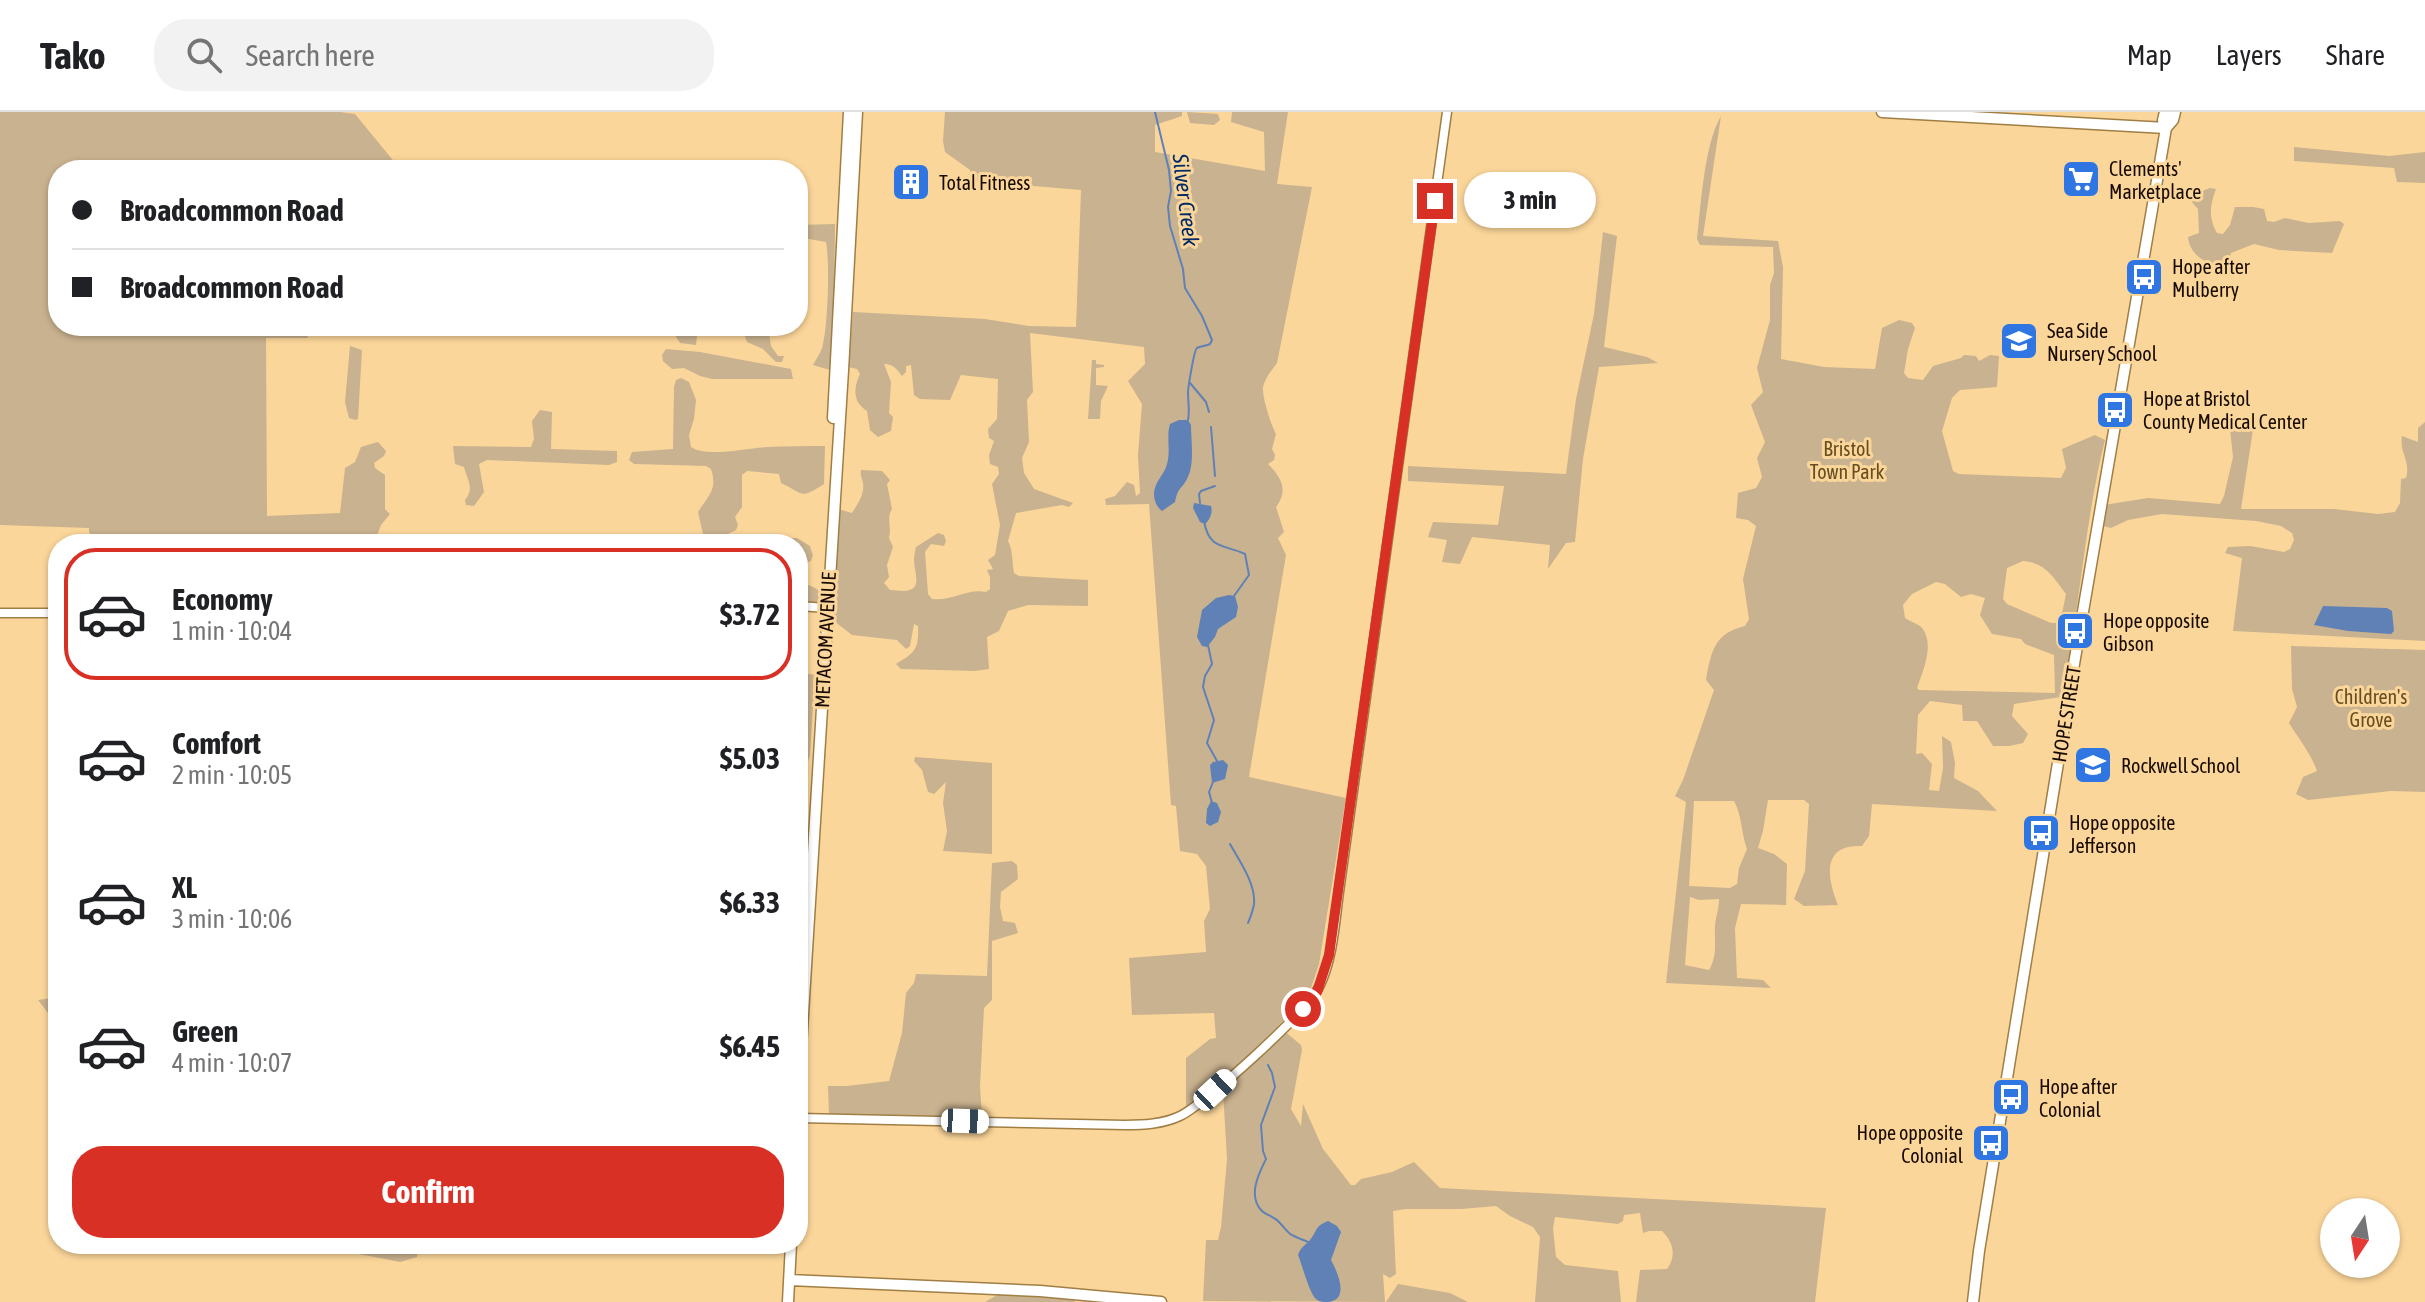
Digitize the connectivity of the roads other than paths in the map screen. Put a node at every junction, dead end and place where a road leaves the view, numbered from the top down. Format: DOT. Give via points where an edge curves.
graph roads {
  1 [pos="849,112"];
  2 [pos="857,112"];
  3 [pos="1447,112"];
  4 [pos="1882,112"];
  5 [pos="2165,112"];
  6 [pos="2175,112"];
  7 [pos="2166,128"];
  8 [pos="831,535"];
  9 [pos="808,607"];
  10 [pos="827,608"];
  11 [pos="0,613"];
  12 [pos="48,613"];
  13 [pos="808,928"];
  14 [pos="808,1118"];
  15 [pos="790,1254"];
  16 [pos="789,1280"];
  17 [pos="788,1302"];
  18 [pos="1161,1302"];
  19 [pos="1973,1302"];
  1 -- 8 [label="main road, METACOM AVENUE"];
  2 -- 8 [label="main road, METACOM AVENUE"];
  3 -- 14 [label="street" via="1340,885 1317,992 1215,1090 1171,1120 1125,1125"];
  4 -- 7 [label="main road"];
  5 -- 7 [label="main road, HOPE STREET"];
  6 -- 7 [label="main road, HOPE STREET"];
  7 -- 19 [label="main road, HOPE STREET" via="2044,844"];
  8 -- 10 [label="main road, METACOM AVENUE"];
  9 -- 10 [label="street"];
  10 -- 13 [label="main road, METACOM AVENUE"];
  11 -- 12 [label="street"];
  15 -- 16 [label="main road"];
  16 -- 17 [label="main road"];
  16 -- 18 [label="main road" via="1016,1289"];
}
